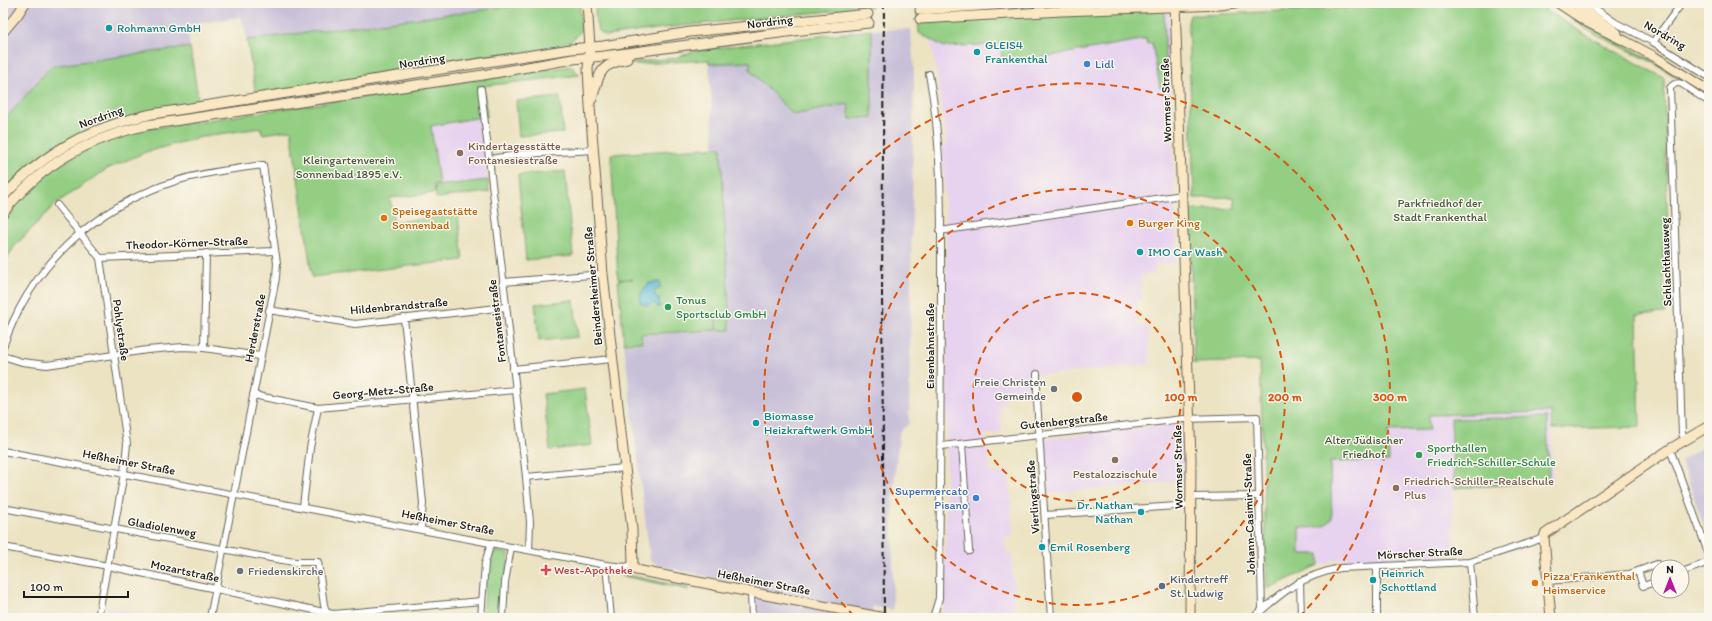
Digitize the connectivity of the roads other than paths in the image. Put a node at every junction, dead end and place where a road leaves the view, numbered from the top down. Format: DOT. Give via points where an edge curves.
graph roads {
  1 [pos="25,3"];
  2 [pos="586,3"];
  3 [pos="1021,3"];
  4 [pos="1236,3"];
  5 [pos="1558,3"];
  6 [pos="1574,3"];
  7 [pos="1587,3"];
  8 [pos="1682,3"];
  9 [pos="1175,5"];
  10 [pos="3,32"];
  11 [pos="1625,41"];
  12 [pos="1653,42"];
  13 [pos="698,44"];
  14 [pos="590,47"];
  15 [pos="589,57"];
  16 [pos="929,74"];
  17 [pos="1709,78"];
  18 [pos="481,89"];
  19 [pos="1709,91"];
  20 [pos="1709,102"];
  21 [pos="590,106"];
  22 [pos="594,150"];
  23 [pos="489,159"];
  24 [pos="1182,195"];
  25 [pos="3,197"];
  26 [pos="57,205"];
  27 [pos="3,212"];
  28 [pos="940,232"];
  29 [pos="81,233"];
  30 [pos="275,251"];
  31 [pos="206,254"];
  32 [pos="100,258"];
  33 [pos="603,274"];
  34 [pos="503,282"];
  35 [pos="506,307"];
  36 [pos="269,310"];
  37 [pos="404,318"];
  38 [pos="3,347"];
  39 [pos="204,348"];
  40 [pos="114,355"];
  41 [pos="3,356"];
  42 [pos="260,356"];
  43 [pos="612,359"];
  44 [pos="513,369"];
  45 [pos="1037,374"];
  46 [pos="516,390"];
  47 [pos="253,395"];
  48 [pos="413,399"];
  49 [pos="318,408"];
  50 [pos="1257,417"];
  51 [pos="1190,419"];
  52 [pos="1709,426"];
  53 [pos="1040,435"];
  54 [pos="1686,440"];
  55 [pos="962,444"];
  56 [pos="941,446"];
  57 [pos="1670,449"];
  58 [pos="3,451"];
  59 [pos="624,468"];
  60 [pos="124,473"];
  61 [pos="526,477"];
  62 [pos="234,494"];
  63 [pos="1259,496"];
  64 [pos="1192,501"];
  65 [pos="302,506"];
  66 [pos="3,508"];
  67 [pos="1045,515"];
  68 [pos="421,528"];
  69 [pos="114,529"];
  70 [pos="1544,538"];
  71 [pos="491,543"];
  72 [pos="3,547"];
  73 [pos="511,547"];
  74 [pos="223,549"];
  75 [pos="529,550"];
  76 [pos="969,551"];
  77 [pos="1709,555"];
  78 [pos="1470,562"];
  79 [pos="1709,562"];
  80 [pos="606,565"];
  81 [pos="632,565"];
  82 [pos="108,566"];
  83 [pos="1377,567"];
  84 [pos="1650,567"];
  85 [pos="1690,569"];
  86 [pos="1638,571"];
  87 [pos="1300,581"];
  88 [pos="1547,581"];
  89 [pos="1650,584"];
  90 [pos="215,588"];
  91 [pos="751,592"];
  92 [pos="482,601"];
  93 [pos="1262,609"];
  94 [pos="327,615"];
  95 [pos="98,618"];
  96 [pos="210,618"];
  97 [pos="481,618"];
  98 [pos="503,618"];
  99 [pos="610,618"];
  100 [pos="752,618"];
  101 [pos="885,618"];
  102 [pos="933,618"];
  103 [pos="1051,618"];
  104 [pos="1190,618"];
  105 [pos="1253,618"];
  106 [pos="1301,618"];
  107 [pos="1377,618"];
  108 [pos="1475,618"];
  109 [pos="1550,618"];
  1 -- 10 [label="main road"];
  2 -- 14 [label="main road, Beindersheimer Straße"];
  3 -- 9 [label="main road" via="920,14 1062,11"];
  4 -- 9 [label="main road"];
  5 -- 11 [label="main road, Nordring" via="1587,22"];
  6 -- 11 [label="main road, Nordring" via="1603,22"];
  7 -- 12 [label="street, Nordring" via="1616,23"];
  8 -- 12 [label="street"];
  9 -- 24 [label="main road, Wormser Straße"];
  11 -- 19 [label="main road, Nordring"];
  12 -- 17 [label="street, Nordring"];
  13 -- 14 [label="main road, Nordring" via="869,19 690,32"];
  13 -- 15 [label="main road, Nordring"];
  13 -- 21 [label="main road, Nordring" via="614,62 606,66 599,77"];
  14 -- 15 [label="main road, Beindersheimer Straße"];
  14 -- 25 [label="main road, Nordring" via="132,119 99,129 61,147 28,172"];
  15 -- 21 [label="main road, Beindersheimer Straße"];
  15 -- 27 [label="main road, Nordring" via="126,130 87,144 50,166"];
  16 -- 28 [label="street, Eisenbahnstraße" via="938,142"];
  18 -- 23 [label="street, Fontanesistraße"];
  20 -- 54 [label="street, Schlachthausweg" via="1682,84 1673,84 1670,88 1682,434"];
  21 -- 22 [label="main road, Beindersheimer Straße"];
  22 -- 23 [label="street" via="523,154"];
  22 -- 33 [label="main road, Beindersheimer Straße"];
  23 -- 34 [label="street, Fontanesistraße"];
  24 -- 28 [label="street"];
  24 -- 51 [label="main road, Wormser Straße"];
  26 -- 29 [label="street, Pohlystraße"];
  28 -- 56 [label="street, Eisenbahnstraße"];
  29 -- 30 [label="street, Herderstraße" via="115,208 150,190 178,180 263,165"];
  29 -- 32 [label="street, Pohlystraße"];
  29 -- 38 [label="street" via="60,251 42,272 17,313"];
  30 -- 31 [label="street, Theodor-Körner-Straße"];
  30 -- 36 [label="street, Herderstraße" via="276,278"];
  31 -- 32 [label="street, Theodor-Körner-Straße"];
  31 -- 39 [label="street"];
  32 -- 40 [label="street, Pohlystraße"];
  33 -- 34 [label="street"];
  33 -- 43 [label="main road, Beindersheimer Straße"];
  34 -- 35 [label="street, Fontanesistraße"];
  35 -- 37 [label="street, Hildenbrandstraße"];
  35 -- 44 [label="street, Fontanesistraße"];
  36 -- 37 [label="street, Hildenbrandstraße" via="355,324"];
  36 -- 42 [label="street, Herderstraße"];
  37 -- 48 [label="street"];
  39 -- 40 [label="street" via="166,348"];
  39 -- 42 [label="street"];
  40 -- 41 [label="street" via="47,365 22,362"];
  40 -- 60 [label="street, Pohlystraße" via="127,444"];
  42 -- 47 [label="street, Herderstraße"];
  43 -- 44 [label="street"];
  43 -- 59 [label="main road, Beindersheimer Straße"];
  44 -- 46 [label="street, Fontanesistraße"];
  45 -- 53 [label="street, Vierlingstraße"];
  46 -- 48 [label="street, Georg-Metz-Straße"];
  46 -- 61 [label="street, Fontanesistraße"];
  47 -- 49 [label="street, Georg-Metz-Straße"];
  47 -- 62 [label="street, Herderstraße"];
  48 -- 49 [label="street, Georg-Metz-Straße"];
  48 -- 68 [label="street" via="423,503"];
  49 -- 65 [label="street"];
  50 -- 51 [label="street, Gutenbergstraße"];
  50 -- 63 [label="street, Johann-Casimir-Straße"];
  51 -- 53 [label="street, Gutenbergstraße"];
  51 -- 64 [label="main road, Wormser Straße"];
  52 -- 54 [label="main road, Mörscher Straße"];
  53 -- 55 [label="street, Gutenbergstraße"];
  53 -- 67 [label="street, Vierlingstraße"];
  54 -- 57 [label="main road, Mörscher Straße"];
  55 -- 56 [label="street, Gutenbergstraße"];
  55 -- 76 [label="street"];
  56 -- 102 [label="street, Eisenbahnstraße" via="939,598"];
  57 -- 70 [label="main road, Mörscher Straße" via="1548,532"];
  57 -- 77 [label="street"];
  58 -- 60 [label="street, Heßheimer Straße"];
  59 -- 61 [label="street"];
  59 -- 81 [label="main road, Beindersheimer Straße" via="633,541"];
  60 -- 62 [label="street, Heßheimer Straße"];
  60 -- 69 [label="street, Pohlystraße"];
  61 -- 75 [label="street, Fontanesistraße" via="530,522"];
  62 -- 65 [label="street, Heßheimer Straße"];
  62 -- 74 [label="street, Herderstraße"];
  63 -- 64 [label="street"];
  63 -- 93 [label="street, Johann-Casimir-Straße"];
  64 -- 67 [label="street"];
  64 -- 104 [label="main road, Wormser Straße"];
  65 -- 68 [label="street, Heßheimer Straße"];
  66 -- 69 [label="street, Gladiolenweg"];
  67 -- 103 [label="street, Vierlingstraße"];
  68 -- 71 [label="street, Heßheimer Straße"];
  69 -- 74 [label="street, Gladiolenweg"];
  69 -- 82 [label="street, Pohlystraße"];
  70 -- 78 [label="street, Mörscher Straße"];
  70 -- 88 [label="main road"];
  71 -- 73 [label="street, Heßheimer Straße"];
  71 -- 92 [label="street"];
  72 -- 82 [label="street, Mozartstraße"];
  73 -- 75 [label="street, Heßheimer Straße"];
  73 -- 98 [label="street" via="505,582"];
  74 -- 90 [label="street, Herderstraße"];
  74 -- 94 [label="street, Gladiolenweg" via="295,562 318,562"];
  75 -- 80 [label="street, Heßheimer Straße"];
  78 -- 83 [label="street, Mörscher Straße"];
  78 -- 108 [label="street"];
  79 -- 85 [label="street"];
  80 -- 81 [label="street, Heßheimer Straße"];
  80 -- 99 [label="street"];
  81 -- 91 [label="main road, Heßheimer Straße" via="636,570"];
  82 -- 90 [label="street, Mozartstraße"];
  82 -- 95 [label="street, Pohlystraße"];
  83 -- 87 [label="street, Mörscher Straße" via="1340,568"];
  83 -- 107 [label="street"];
  84 -- 86 [label="street"];
  86 -- 88 [label="street"];
  86 -- 89 [label="street" via="1643,586"];
  87 -- 93 [label="street, Mörscher Straße"];
  87 -- 106 [label="street"];
  88 -- 109 [label="main road"];
  90 -- 94 [label="street, Mozartstraße"];
  90 -- 96 [label="street, Herderstraße"];
  91 -- 100 [label="street"];
  91 -- 101 [label="main road, Heßheimer Straße"];
  92 -- 94 [label="street, Mozartstraße"];
  92 -- 97 [label="street"];
  93 -- 105 [label="street, Mörscher Straße"];
}
